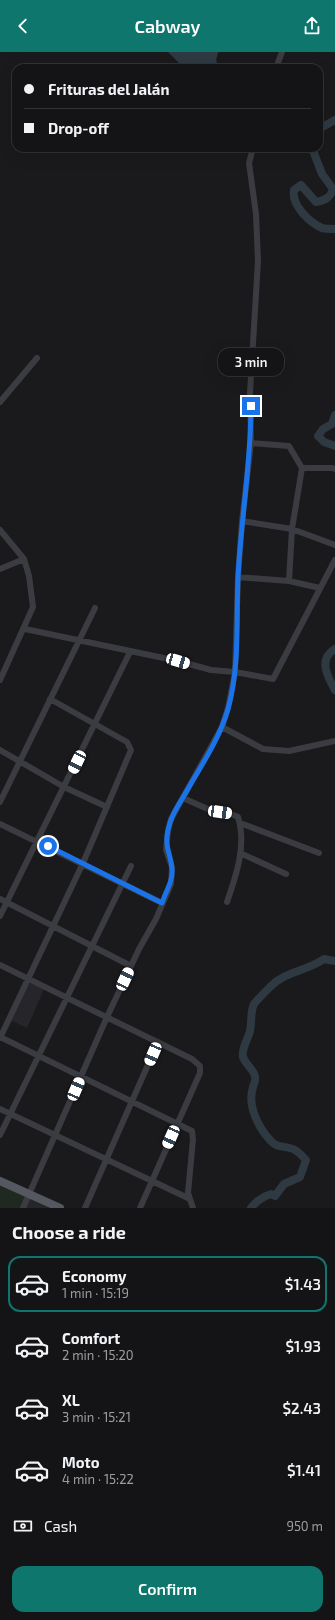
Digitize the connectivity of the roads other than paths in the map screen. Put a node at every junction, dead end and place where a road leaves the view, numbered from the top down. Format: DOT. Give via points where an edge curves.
graph roads {
  1 [pos="282,52"];
  2 [pos="278,64"];
  3 [pos="252,152"];
  4 [pos="37,358"];
  5 [pos="0,402"];
  6 [pos="251,443"];
  7 [pos="302,468"];
  8 [pos="335,469"];
  9 [pos="242,521"];
  10 [pos="292,529"];
  11 [pos="0,530"];
  12 [pos="335,546"];
  13 [pos="24,559"];
  14 [pos="335,560"];
  15 [pos="0,569"];
  16 [pos="238,577"];
  17 [pos="289,581"];
  18 [pos="320,588"];
  19 [pos="95,608"];
  20 [pos="25,629"];
  21 [pos="79,641"];
  22 [pos="130,652"];
  23 [pos="235,672"];
  24 [pos="0,680"];
  25 [pos="50,699"];
  26 [pos="95,725"];
  27 [pos="222,727"];
  28 [pos="335,741"];
  29 [pos="0,750"];
  30 [pos="20,761"];
  31 [pos="64,787"];
  32 [pos="183,798"];
  33 [pos="0,802"];
  34 [pos="107,807"];
  35 [pos="240,823"];
  36 [pos="0,824"];
  37 [pos="37,841"];
  38 [pos="240,853"];
  39 [pos="319,853"];
  40 [pos="82,863"];
  41 [pos="131,866"];
  42 [pos="286,874"];
  43 [pos="122,883"];
  44 [pos="0,900"];
  45 [pos="227,902"];
  46 [pos="7,903"];
  47 [pos="162,903"];
  48 [pos="0,916"];
  49 [pos="52,926"];
  50 [pos="91,946"];
  51 [pos="0,965"];
  52 [pos="131,966"];
  53 [pos="28,979"];
  54 [pos="66,998"];
  55 [pos="107,1017"];
  56 [pos="0,1037"];
  57 [pos="158,1042"];
  58 [pos="39,1056"];
  59 [pos="81,1077"];
  60 [pos="132,1101"];
  61 [pos="0,1109"];
  62 [pos="11,1114"];
  63 [pos="178,1123"];
  64 [pos="0,1135"];
  65 [pos="55,1136"];
  66 [pos="106,1159"];
  67 [pos="0,1181"];
  68 [pos="152,1181"];
  69 [pos="30,1195"];
  70 [pos="190,1199"];
  71 [pos="23,1208"];
  72 [pos="60,1208"];
  73 [pos="85,1208"];
  74 [pos="140,1208"];
  75 [pos="189,1208"];
  76 [pos="193,1208"];
  1 -- 2 [label="street"];
  3 -- 6 [label="street" via="249,163 256,214 258,262 250,393"];
  4 -- 5 [label="street"];
  6 -- 7 [label="street" via="289,446"];
  6 -- 9 [label="street"];
  7 -- 8 [label="street"];
  7 -- 10 [label="street"];
  9 -- 10 [label="street"];
  9 -- 16 [label="street"];
  10 -- 12 [label="street"];
  10 -- 17 [label="street"];
  11 -- 13 [label="street"];
  13 -- 15 [label="street"];
  13 -- 20 [label="street" via="33,607"];
  14 -- 18 [label="street"];
  16 -- 17 [label="street"];
  16 -- 23 [label="street"];
  17 -- 18 [label="street"];
  18 -- 23 [label="street" via="273,679"];
  19 -- 21 [label="street"];
  20 -- 21 [label="street"];
  20 -- 24 [label="street"];
  21 -- 22 [label="street"];
  21 -- 25 [label="street"];
  22 -- 23 [label="street" via="211,670"];
  22 -- 26 [label="street"];
  23 -- 27 [label="street"];
  25 -- 26 [label="street"];
  25 -- 30 [label="street"];
  26 -- 31 [label="street"];
  26 -- 34 [label="street" via="127,742 130,748"];
  27 -- 28 [label="street" via="263,749 289,751"];
  27 -- 32 [label="street"];
  29 -- 30 [label="street"];
  30 -- 31 [label="street"];
  30 -- 33 [label="street"];
  31 -- 34 [label="street"];
  31 -- 37 [label="street"];
  32 -- 35 [label="street" via="210,810 234,814"];
  32 -- 47 [label="street" via="176,808 168,830 166,850 172,867 172,876"];
  34 -- 40 [label="street"];
  35 -- 38 [label="street"];
  35 -- 39 [label="street"];
  36 -- 37 [label="street"];
  37 -- 40 [label="street"];
  37 -- 46 [label="street"];
  38 -- 42 [label="street"];
  38 -- 45 [label="street"];
  40 -- 43 [label="street"];
  40 -- 49 [label="street"];
  41 -- 43 [label="street"];
  43 -- 47 [label="street"];
  43 -- 50 [label="street"];
  44 -- 46 [label="street"];
  46 -- 48 [label="street"];
  46 -- 49 [label="street"];
  47 -- 52 [label="street"];
  49 -- 50 [label="street"];
  49 -- 53 [label="street"];
  50 -- 52 [label="street"];
  50 -- 54 [label="street"];
  51 -- 53 [label="street"];
  52 -- 55 [label="street"];
  53 -- 54 [label="street"];
  53 -- 56 [label="street"];
  54 -- 55 [label="street"];
  54 -- 58 [label="street"];
  55 -- 57 [label="street"];
  55 -- 59 [label="street"];
  56 -- 58 [label="street"];
  57 -- 60 [label="street"];
  57 -- 63 [label="street" via="192,1059 200,1066 200,1072"];
  58 -- 59 [label="street"];
  58 -- 62 [label="street"];
  59 -- 60 [label="street"];
  59 -- 65 [label="street"];
  60 -- 63 [label="street"];
  60 -- 66 [label="street"];
  61 -- 62 [label="street"];
  62 -- 64 [label="street"];
  62 -- 65 [label="street"];
  63 -- 68 [label="street"];
  63 -- 70 [label="street" via="192,1131 188,1194"];
  65 -- 66 [label="street"];
  65 -- 69 [label="street"];
  66 -- 68 [label="street"];
  66 -- 73 [label="street"];
  67 -- 69 [label="main road"];
  68 -- 70 [label="street"];
  68 -- 74 [label="street"];
  69 -- 71 [label="street"];
  69 -- 72 [label="main road"];
  70 -- 75 [label="street"];
  70 -- 76 [label="street"];
}
